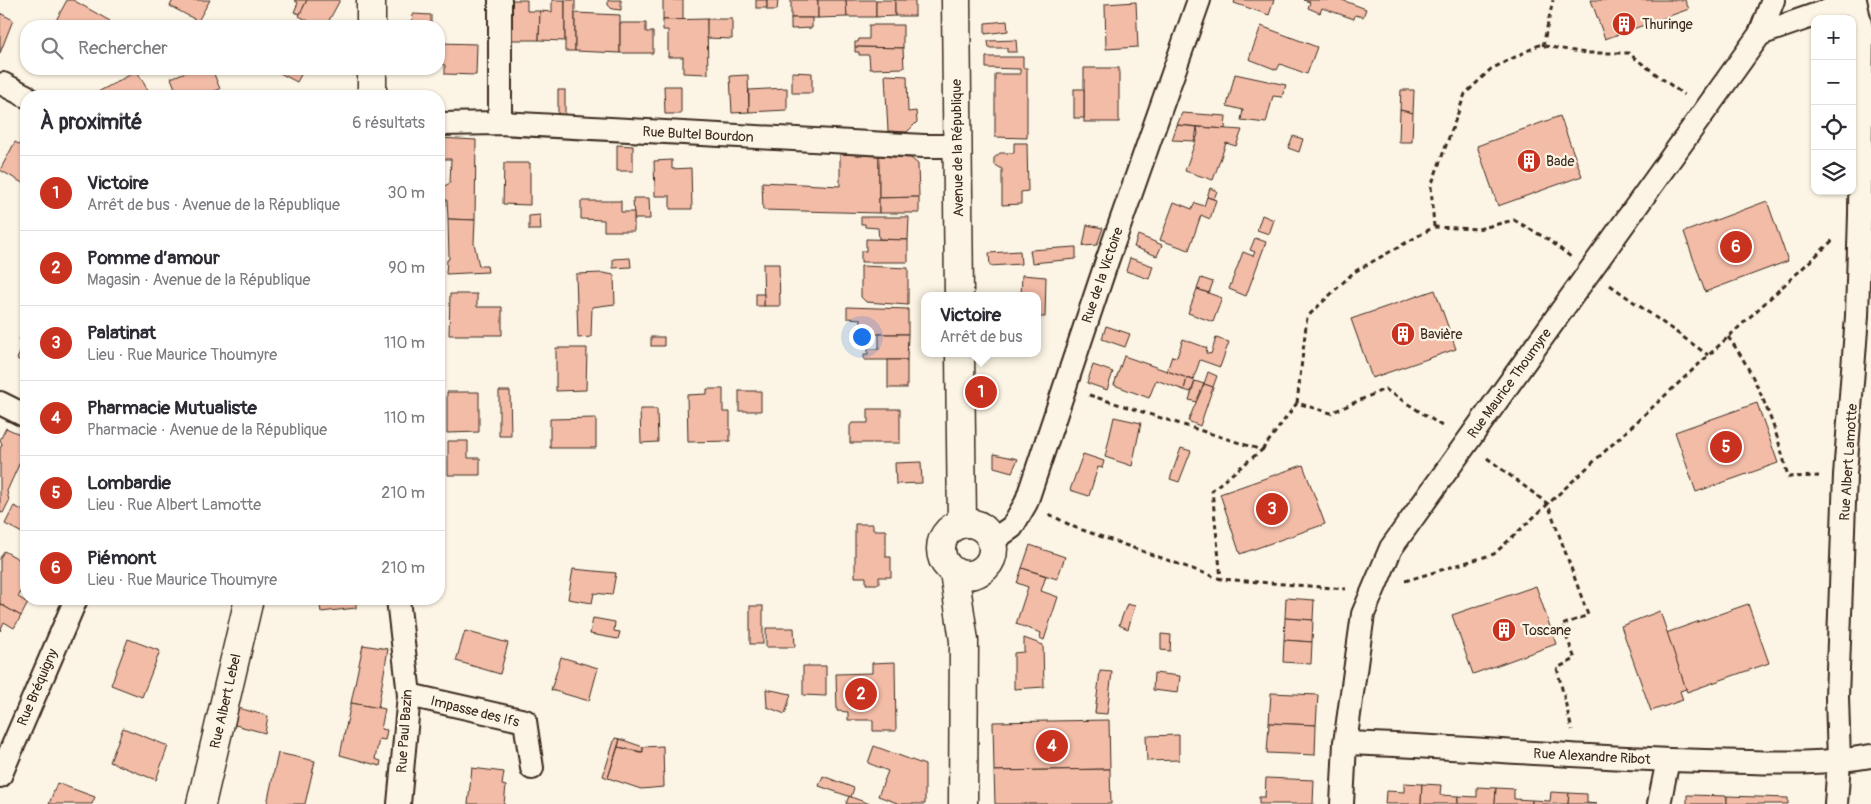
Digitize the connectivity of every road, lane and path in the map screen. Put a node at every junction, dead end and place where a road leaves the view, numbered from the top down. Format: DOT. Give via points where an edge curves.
graph roads {
  1 [pos="371,0"];
  2 [pos="500,0"];
  3 [pos="956,0"];
  4 [pos="1199,0"];
  5 [pos="1553,0"];
  6 [pos="1773,0"];
  7 [pos="1855,0"];
  8 [pos="371,20"];
  9 [pos="1805,26"];
  10 [pos="1760,34"];
  11 [pos="1543,46"];
  12 [pos="1857,55"];
  13 [pos="372,75"];
  14 [pos="3,84"];
  15 [pos="372,90"];
  16 [pos="20,93"];
  17 [pos="1705,111"];
  18 [pos="500,123"];
  19 [pos="445,124"];
  20 [pos="957,146"];
  21 [pos="1866,215"];
  22 [pos="1434,228"];
  23 [pos="1589,271"];
  24 [pos="959,292"];
  25 [pos="1728,337"];
  26 [pos="1708,355"];
  27 [pos="960,357"];
  28 [pos="1065,387"];
  29 [pos="0,403"];
  30 [pos="1297,403"];
  31 [pos="20,413"];
  32 [pos="1467,442"];
  33 [pos="1262,450"];
  34 [pos="1845,475"];
  35 [pos="1548,504"];
  36 [pos="962,524"];
  37 [pos="1074,527"];
  38 [pos="992,541"];
  39 [pos="967,572"];
  40 [pos="1221,579"];
  41 [pos="1373,591"];
  42 [pos="73,605"];
  43 [pos="248,605"];
  44 [pos="399,605"];
  45 [pos="409,695"];
  46 [pos="1345,744"];
  47 [pos="1577,755"];
  48 [pos="1871,756"];
  49 [pos="1668,760"];
  50 [pos="1839,762"];
  51 [pos="532,768"];
  52 [pos="0,776"];
  53 [pos="201,804"];
  54 [pos="399,804"];
  55 [pos="964,804"];
  56 [pos="1342,804"];
  57 [pos="1659,804"];
  58 [pos="1836,804"];
  1 -- 8 [label="main road"];
  2 -- 18 [label="street"];
  3 -- 20 [label="main road, Avenue de la République"];
  4 -- 28 [label="street, Rue de la Victoire"];
  5 -- 11 [label="path"];
  6 -- 10 [label="street, Rue Maurice Thoumyre"];
  7 -- 9 [label="street"];
  7 -- 12 [label="street, Rue Albert Lamotte" via="1862,33"];
  9 -- 10 [label="street"];
  10 -- 17 [label="street, Rue Maurice Thoumyre"];
  11 -- 17 [label="path" via="1586,53 1628,53"];
  11 -- 22 [label="path" via="1539,45 1491,69 1465,94 1431,186"];
  12 -- 21 [label="street, Rue Albert Lamotte"];
  13 -- 15 [label="main road"];
  14 -- 16 [label="street"];
  17 -- 23 [label="street, Rue Maurice Thoumyre"];
  18 -- 19 [label="street, Rue Bultel Bourdon"];
  18 -- 20 [label="street, Rue Bultel Bourdon"];
  20 -- 24 [label="main road, Avenue de la République"];
  21 -- 25 [label="path"];
  21 -- 34 [label="street, Rue Albert Lamotte"];
  22 -- 23 [label="path" via="1478,229 1514,220 1549,240"];
  22 -- 30 [label="path" via="1354,272 1307,317"];
  23 -- 26 [label="path"];
  23 -- 32 [label="street, Rue Maurice Thoumyre"];
  25 -- 26 [label="path"];
  25 -- 34 [label="path" via="1743,356 1781,447 1788,477"];
  26 -- 35 [label="path"];
  27 -- 36 [label="main road"];
  28 -- 33 [label="path"];
  28 -- 38 [label="street, Rue de la Victoire" via="1026,503 1012,527"];
  29 -- 31 [label="street"];
  30 -- 32 [label="path" via="1331,413 1385,390"];
  30 -- 33 [label="path"];
  32 -- 35 [label="path"];
  32 -- 41 [label="street, Rue Maurice Thoumyre" via="1391,548"];
  33 -- 40 [label="path" via="1212,490"];
  34 -- 50 [label="street, Rue Albert Lamotte" via="1837,698"];
  35 -- 41 [label="path" via="1494,554"];
  35 -- 47 [label="path" via="1588,615 1562,625 1575,659 1557,668"];
  36 -- 38 [label="main road" via="981,526"];
  36 -- 39 [label="main road" via="952,527 941,545 944,561"];
  37 -- 40 [label="path"];
  38 -- 39 [label="main road" via="994,552 991,562"];
  39 -- 55 [label="main road"];
  40 -- 41 [label="path"];
  41 -- 46 [label="street, Rue Maurice Thoumyre" via="1363,614"];
  42 -- 52 [label="street, Rue Bréquigny"];
  43 -- 53 [label="main road, Rue Albert Lebel"];
  44 -- 45 [label="street, Rue Paul Bazin"];
  45 -- 51 [label="street, Impasse des Ifs" via="525,721"];
  45 -- 54 [label="street, Rue Paul Bazin"];
  46 -- 47 [label="street, Rue Alexandre Ribot"];
  46 -- 56 [label="street, Rue Maurice Thoumyre"];
  47 -- 49 [label="street, Rue Alexandre Ribot"];
  48 -- 50 [label="street, Rue Alexandre Ribot"];
  49 -- 50 [label="street, Rue Alexandre Ribot"];
  49 -- 57 [label="street"];
  50 -- 58 [label="street, Rue Albert Lamotte"];
}
